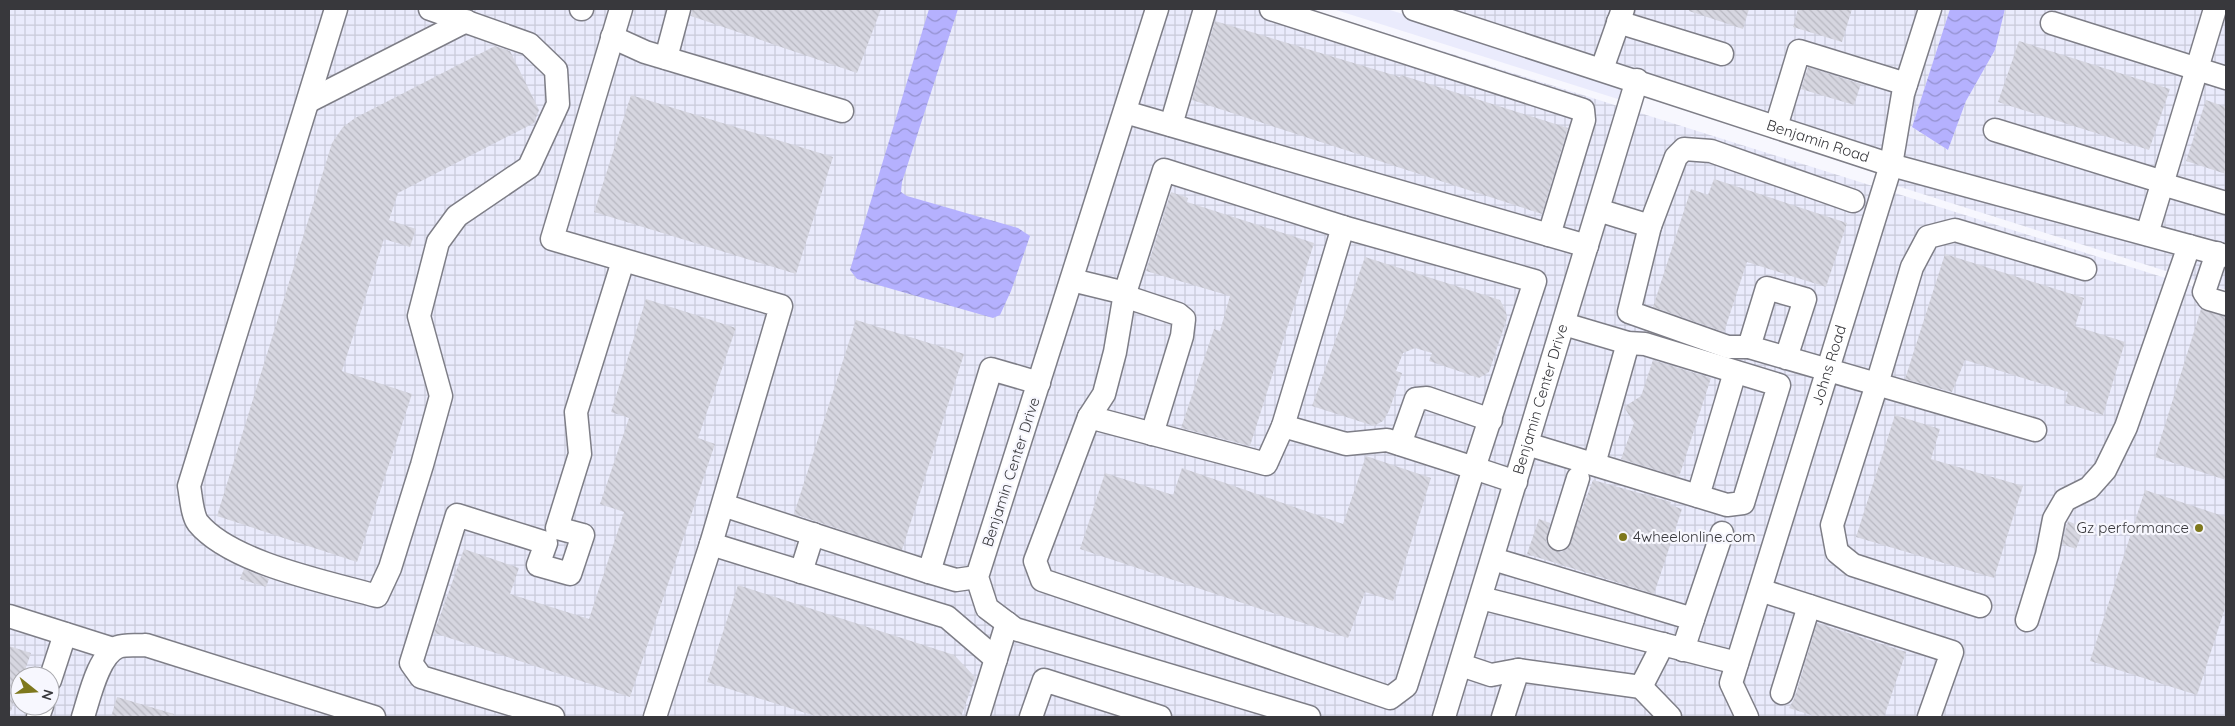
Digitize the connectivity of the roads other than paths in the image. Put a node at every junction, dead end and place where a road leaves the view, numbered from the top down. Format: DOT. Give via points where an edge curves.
graph roads {
  1 [pos="336,9"];
  2 [pos="430,9"];
  3 [pos="621,9"];
  4 [pos="679,9"];
  5 [pos="1157,9"];
  6 [pos="1205,9"];
  7 [pos="1271,9"];
  8 [pos="1414,9"];
  9 [pos="1930,9"];
  10 [pos="2215,9"];
  11 [pos="1621,15"];
  12 [pos="466,21"];
  13 [pos="2052,23"];
  14 [pos="612,38"];
  15 [pos="1722,54"];
  16 [pos="666,58"];
  17 [pos="2197,68"];
  18 [pos="1602,69"];
  19 [pos="2226,78"];
  20 [pos="1637,80"];
  21 [pos="1906,84"];
  22 [pos="308,100"];
  23 [pos="842,111"];
  24 [pos="1125,112"];
  25 [pos="1170,125"];
  26 [pos="1776,127"];
  27 [pos="1995,130"];
  28 [pos="1891,166"];
  29 [pos="2162,183"];
  30 [pos="1853,201"];
  31 [pos="2226,203"];
  32 [pos="1598,210"];
  33 [pos="1650,226"];
  34 [pos="1343,227"];
  35 [pos="2146,234"];
  36 [pos="1549,235"];
  37 [pos="1587,246"];
  38 [pos="2189,246"];
  39 [pos="2222,254"];
  40 [pos="623,261"];
  41 [pos="2085,269"];
  42 [pos="1072,280"];
  43 [pos="1125,294"];
  44 [pos="2226,304"];
  45 [pos="1564,324"];
  46 [pos="1628,343"];
  47 [pos="1748,347"];
  48 [pos="1786,358"];
  49 [pos="1827,369"];
  50 [pos="1735,372"];
  51 [pos="1039,383"];
  52 [pos="1877,384"];
  53 [pos="1088,417"];
  54 [pos="1490,420"];
  55 [pos="1283,426"];
  56 [pos="2035,430"];
  57 [pos="1152,434"];
  58 [pos="1400,444"];
  59 [pos="1527,444"];
  60 [pos="1474,468"];
  61 [pos="1586,471"];
  62 [pos="1516,482"];
  63 [pos="1698,496"];
  64 [pos="723,505"];
  65 [pos="1722,533"];
  66 [pos="813,534"];
  67 [pos="711,544"];
  68 [pos="1493,559"];
  69 [pos="801,572"];
  70 [pos="928,572"];
  71 [pos="1548,575"];
  72 [pos="977,577"];
  73 [pos="1760,590"];
  74 [pos="1481,598"];
  75 [pos="1809,606"];
  76 [pos="1980,606"];
  77 [pos="9,616"];
  78 [pos="1693,619"];
  79 [pos="2027,620"];
  80 [pos="1007,623"];
  81 [pos="65,634"];
  82 [pos="1673,647"];
  83 [pos="113,649"];
  84 [pos="996,659"];
  85 [pos="1737,663"];
  86 [pos="1461,665"];
  87 [pos="55,666"];
  88 [pos="1518,670"];
  89 [pos="1641,687"];
  90 [pos="1782,694"];
  91 [pos="83,717"];
  92 [pos="374,717"];
  93 [pos="553,717"];
  94 [pos="655,717"];
  95 [pos="978,717"];
  96 [pos="1031,717"];
  97 [pos="1160,717"];
  98 [pos="1309,717"];
  99 [pos="1444,717"];
  100 [pos="1503,717"];
  101 [pos="1670,717"];
  102 [pos="1747,717"];
  103 [pos="1929,717"];
  1 -- 22 [label="street"];
  2 -- 12 [label="street"];
  3 -- 14 [label="street"];
  4 -- 16 [label="street"];
  5 -- 24 [label="street, Benjamin Center Drive"];
  6 -- 25 [label="street"];
  7 -- 36 [label="street" via="1583,110 1584,120"];
  8 -- 18 [label="street, Benjamin Road"];
  9 -- 21 [label="street, Johns Road"];
  10 -- 17 [label="street"];
  11 -- 15 [label="street"];
  11 -- 18 [label="street"];
  12 -- 22 [label="street"];
  12 -- 22 [label="street" via="529,44 556,70 558,104 529,167 458,216 438,242 420,316 441,396 396,550 377,596 288,571 227,547 197,522 189,486"];
  13 -- 17 [label="street"];
  14 -- 16 [label="street"];
  14 -- 40 [label="street" via="552,238"];
  16 -- 23 [label="street"];
  17 -- 19 [label="street"];
  17 -- 29 [label="street"];
  18 -- 20 [label="street, Benjamin Road"];
  20 -- 26 [label="street, Benjamin Road"];
  20 -- 32 [label="street, Benjamin Center Drive"];
  21 -- 26 [label="street" via="1799,51"];
  21 -- 28 [label="street, Johns Road"];
  24 -- 25 [label="street"];
  24 -- 42 [label="street, Benjamin Center Drive"];
  25 -- 36 [label="street"];
  26 -- 28 [label="street, Benjamin Road"];
  27 -- 29 [label="street"];
  28 -- 35 [label="street, Benjamin Road"];
  28 -- 49 [label="street, Johns Road"];
  29 -- 31 [label="street"];
  29 -- 35 [label="street"];
  30 -- 33 [label="street" via="1711,151 1684,149 1676,157"];
  32 -- 33 [label="street"];
  32 -- 37 [label="street, Benjamin Center Drive"];
  33 -- 47 [label="street" via="1629,312 1728,347"];
  34 -- 43 [label="street" via="1164,170"];
  34 -- 54 [label="street" via="1535,281"];
  34 -- 55 [label="street"];
  35 -- 38 [label="street, Benjamin Road"];
  36 -- 37 [label="street"];
  37 -- 45 [label="street, Benjamin Center Drive"];
  38 -- 39 [label="street, Benjamin Road"];
  38 -- 79 [label="street" via="2126,427 2105,470 2089,488 2065,500 2054,519 2047,555"];
  39 -- 44 [label="street" via="2204,292 2209,299"];
  40 -- 64 [label="street" via="781,306"];
  40 -- 93 [label="street" via="576,412 580,454 551,536 457,514 411,663 421,677"];
  41 -- 52 [label="street" via="1955,230 1928,236 1912,267"];
  42 -- 43 [label="street"];
  42 -- 51 [label="street, Benjamin Center Drive"];
  43 -- 53 [label="street" via="1104,394"];
  43 -- 57 [label="street" via="1184,319 1182,336"];
  45 -- 46 [label="street"];
  45 -- 59 [label="street, Benjamin Center Drive"];
  46 -- 50 [label="street" via="1645,344"];
  46 -- 61 [label="street"];
  47 -- 48 [label="street"];
  47 -- 48 [label="street" via="1767,288 1804,299"];
  48 -- 49 [label="street"];
  49 -- 52 [label="street"];
  49 -- 73 [label="street, Johns Road"];
  50 -- 63 [label="street"];
  50 -- 63 [label="street" via="1779,385 1743,503 1727,505"];
  51 -- 70 [label="street" via="991,369"];
  51 -- 72 [label="street, Benjamin Center Drive"];
  52 -- 56 [label="street"];
  52 -- 76 [label="street" via="1832,525 1837,552 1853,565"];
  53 -- 57 [label="street"];
  53 -- 60 [label="street" via="1035,561 1042,580 1390,698 1406,686"];
  54 -- 58 [label="street" via="1427,398 1416,399"];
  54 -- 60 [label="street"];
  55 -- 57 [label="street" via="1266,464"];
  55 -- 58 [label="street" via="1346,444 1387,440"];
  58 -- 60 [label="street"];
  59 -- 61 [label="street"];
  59 -- 62 [label="street, Benjamin Center Drive"];
  60 -- 62 [label="street"];
  61 -- 63 [label="street"];
  61 -- 71 [label="street"];
  62 -- 68 [label="street, Benjamin Center Drive"];
  64 -- 66 [label="street"];
  64 -- 67 [label="street"];
  65 -- 78 [label="street"];
  66 -- 69 [label="street"];
  66 -- 70 [label="street"];
  67 -- 69 [label="street"];
  67 -- 94 [label="street"];
  68 -- 71 [label="street"];
  68 -- 74 [label="street, Benjamin Center Drive"];
  69 -- 84 [label="street" via="947,617"];
  70 -- 72 [label="street" via="956,580"];
  71 -- 78 [label="street"];
  72 -- 80 [label="street" via="987,608"];
  73 -- 75 [label="street"];
  73 -- 85 [label="street, Johns Road"];
  74 -- 82 [label="street"];
  74 -- 86 [label="street, Benjamin Center Drive"];
  75 -- 90 [label="street"];
  75 -- 103 [label="street" via="1952,652"];
  77 -- 81 [label="street"];
  78 -- 82 [label="street"];
  80 -- 84 [label="street"];
  80 -- 98 [label="street" via="1015,629"];
  81 -- 83 [label="street"];
  81 -- 87 [label="street"];
  82 -- 85 [label="street"];
  82 -- 89 [label="street"];
  83 -- 91 [label="street" via="100,666"];
  83 -- 92 [label="street" via="146,646"];
  84 -- 95 [label="street"];
  85 -- 102 [label="street, Johns Road" via="1731,682"];
  86 -- 88 [label="street" via="1490,675"];
  86 -- 99 [label="street, Benjamin Center Drive"];
  88 -- 89 [label="street"];
  88 -- 100 [label="street"];
  89 -- 101 [label="street"];
  96 -- 97 [label="street" via="1044,680"];
}
